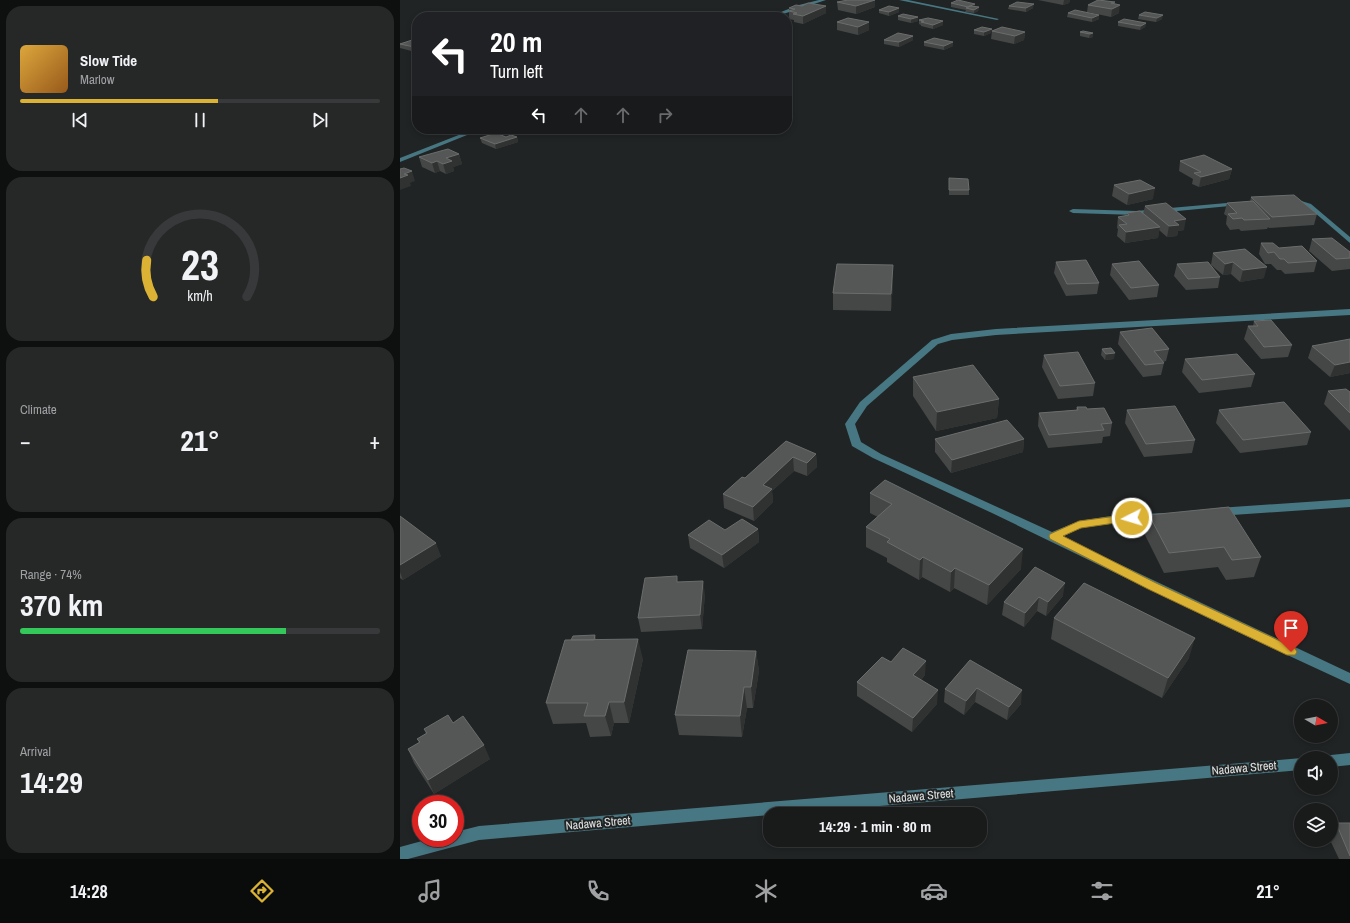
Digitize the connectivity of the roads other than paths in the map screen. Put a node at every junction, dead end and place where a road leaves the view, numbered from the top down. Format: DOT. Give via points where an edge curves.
graph roads {
  1 [pos="824,0"];
  2 [pos="901,0"];
  3 [pos="813,1"];
  4 [pos="783,12"];
  5 [pos="997,19"];
  6 [pos="466,134"];
  7 [pos="400,160"];
  8 [pos="1286,200"];
  9 [pos="1243,204"];
  10 [pos="1073,211"];
  11 [pos="1350,241"];
  12 [pos="1350,312"];
  13 [pos="1350,503"];
  14 [pos="1210,512"];
  15 [pos="1171,515"];
  16 [pos="1054,536"];
  17 [pos="1350,679"];
  18 [pos="1350,759"];
  19 [pos="1338,760"];
  20 [pos="1294,765"];
  21 [pos="400,854"];
  1 -- 3 [label="street"];
  2 -- 5 [label="street"];
  3 -- 4 [label="street"];
  6 -- 7 [label="street"];
  8 -- 11 [label="street" via="1309,205"];
  9 -- 10 [label="street" via="1143,212"];
  12 -- 16 [label="street" via="1003,331 951,337 935,342 863,404 850,424 856,444 877,456"];
  13 -- 14 [label="street"];
  15 -- 16 [label="street" via="1079,525"];
  16 -- 17 [label="street" via="1152,586"];
  18 -- 19 [label="street"];
  20 -- 21 [label="street, Nadawa Street" via="479,833"];
}
